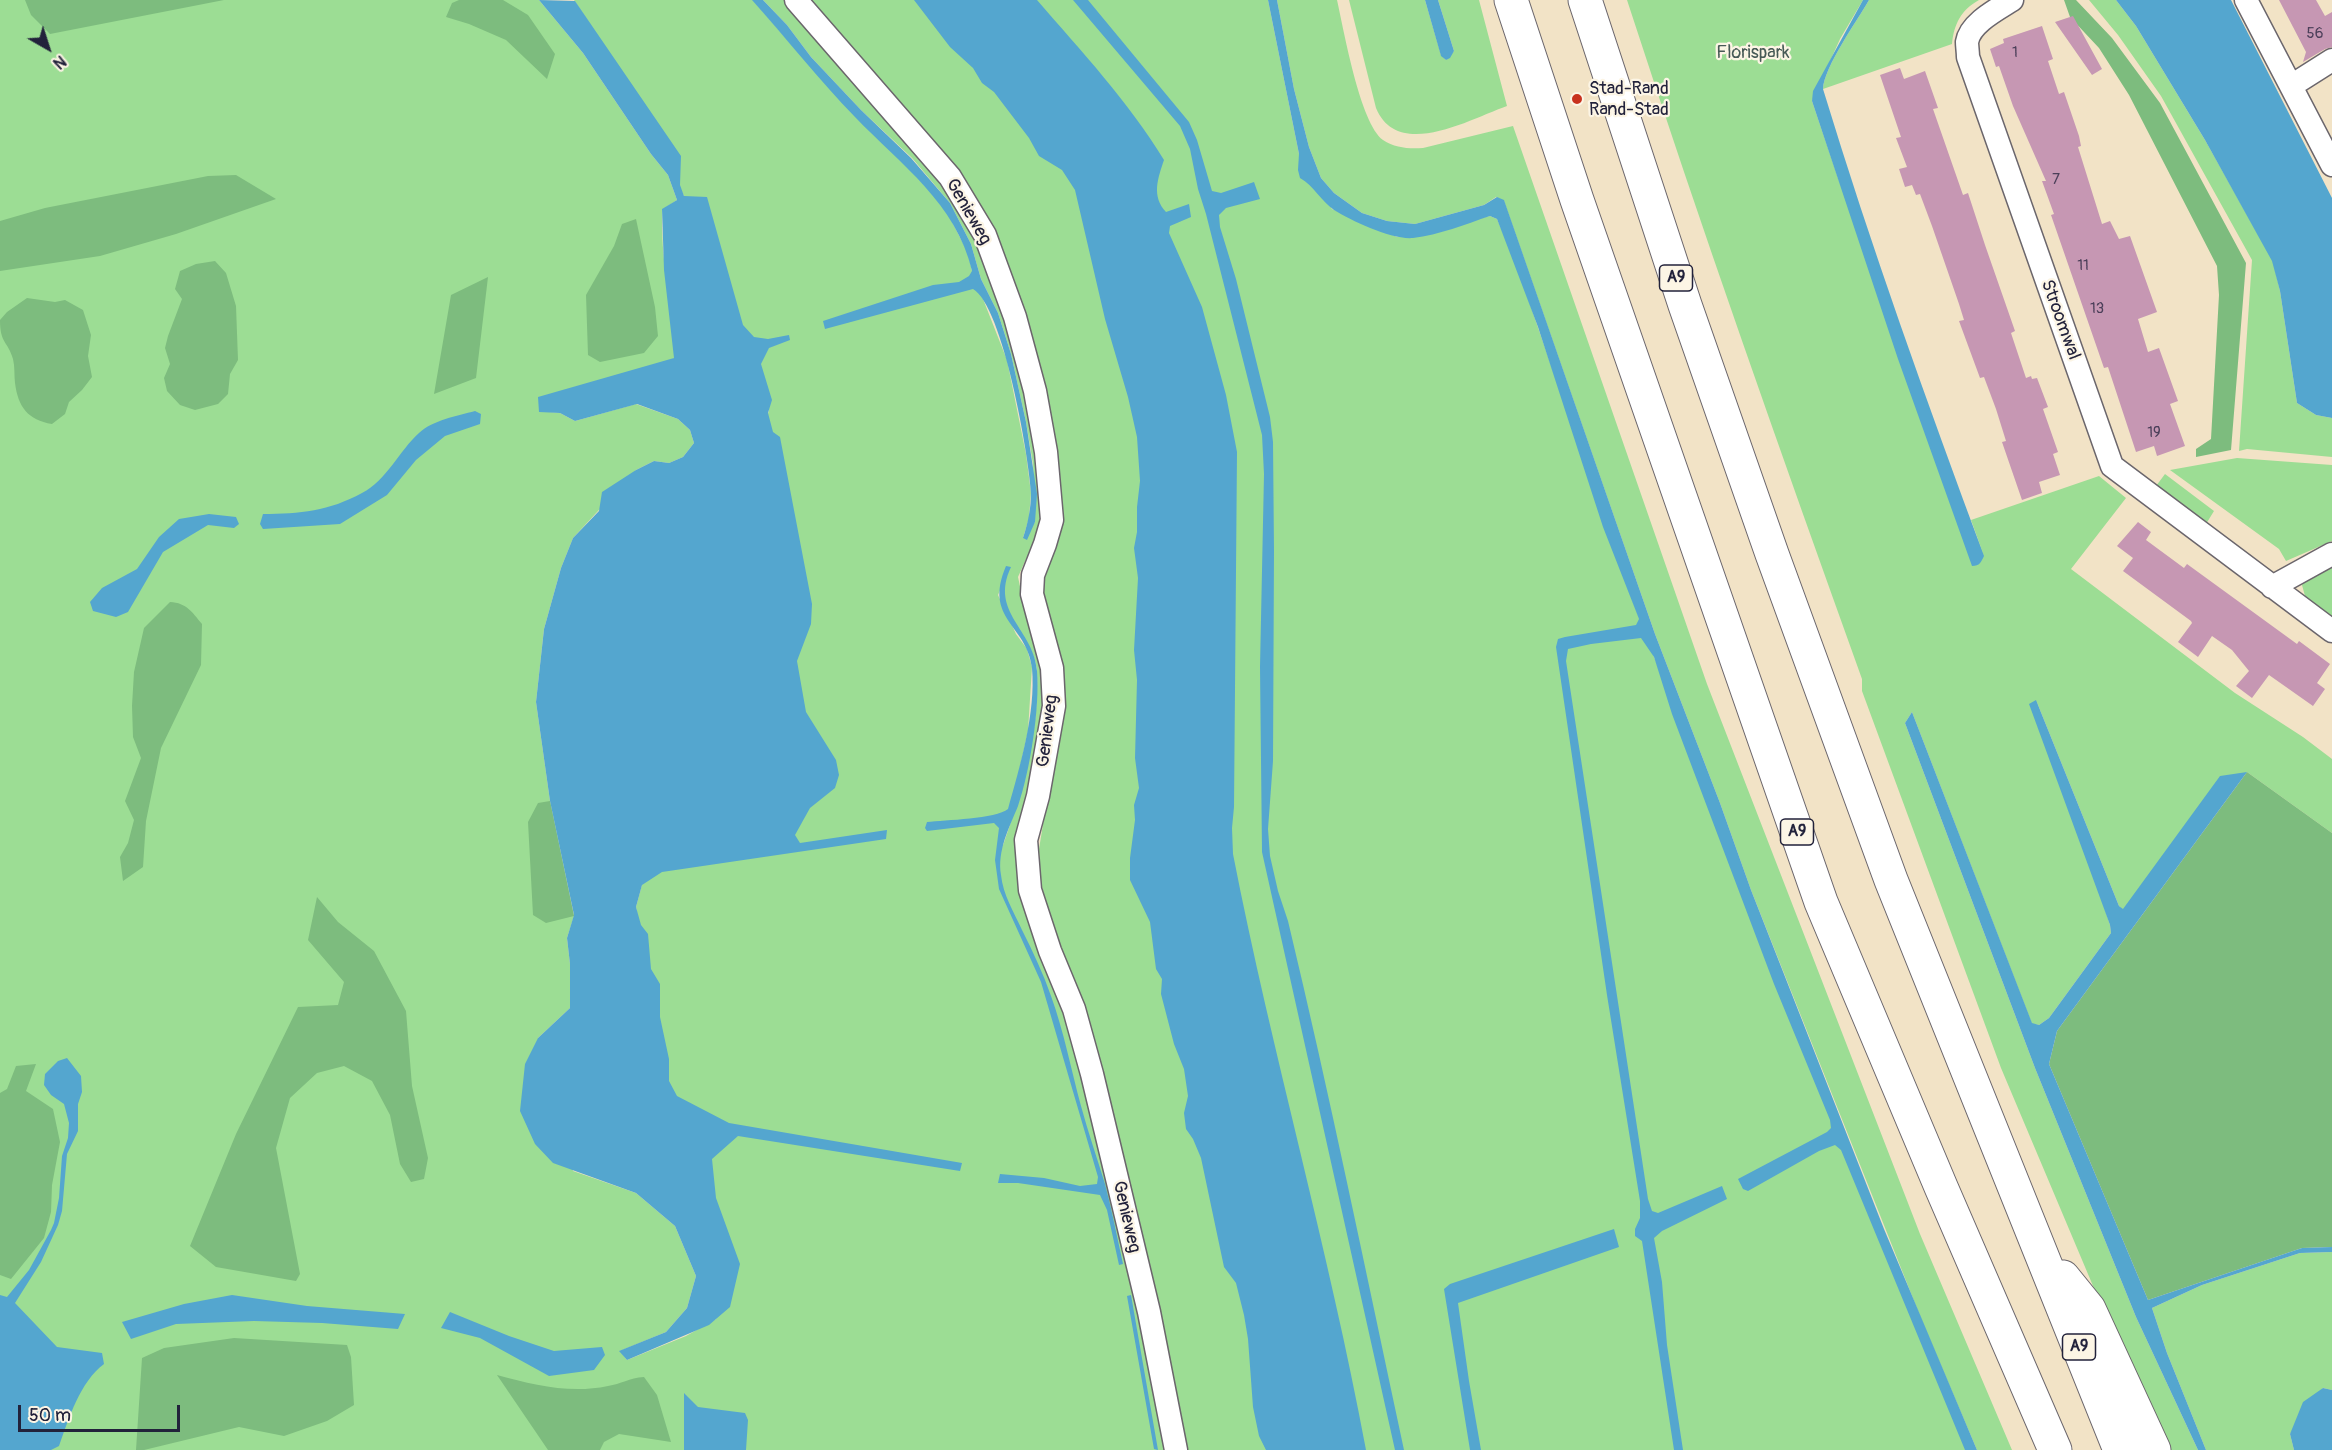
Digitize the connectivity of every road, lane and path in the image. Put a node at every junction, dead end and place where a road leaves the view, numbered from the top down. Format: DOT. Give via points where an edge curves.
graph roads {
  1 [pos="796,0"];
  2 [pos="1511,0"];
  3 [pos="1585,0"];
  4 [pos="2012,0"];
  5 [pos="2246,0"];
  6 [pos="2332,60"];
  7 [pos="2291,86"];
  8 [pos="2332,165"];
  9 [pos="2332,554"];
  10 [pos="2272,587"];
  11 [pos="2332,631"];
  12 [pos="2038,1245"];
  13 [pos="1176,1450"];
  14 [pos="2055,1450"];
  15 [pos="2120,1450"];
  16 [pos="2154,1450"];
  1 -- 13 [label="street, Genieweg" via="950,177 985,235 1024,349 1049,474 1052,520 1033,575 1032,594 1052,668 1054,706 1026,840 1030,890 1074,1009 1092,1074 1149,1312"];
  2 -- 14 [label="highway, A9" via="1821,902"];
  3 -- 12 [label="highway, A9" via="1685,305 1784,588 1891,880"];
  4 -- 10 [label="street, Stroomwal" via="1972,32 1967,41 1968,57 2112,466"];
  5 -- 7 [label="street"];
  6 -- 7 [label="street"];
  7 -- 8 [label="street"];
  9 -- 10 [label="street"];
  10 -- 11 [label="street, Stroomwal"];
  12 -- 15 [label="highway, A9"];
  12 -- 16 [label="highway, A9" via="2089,1310"];
}
